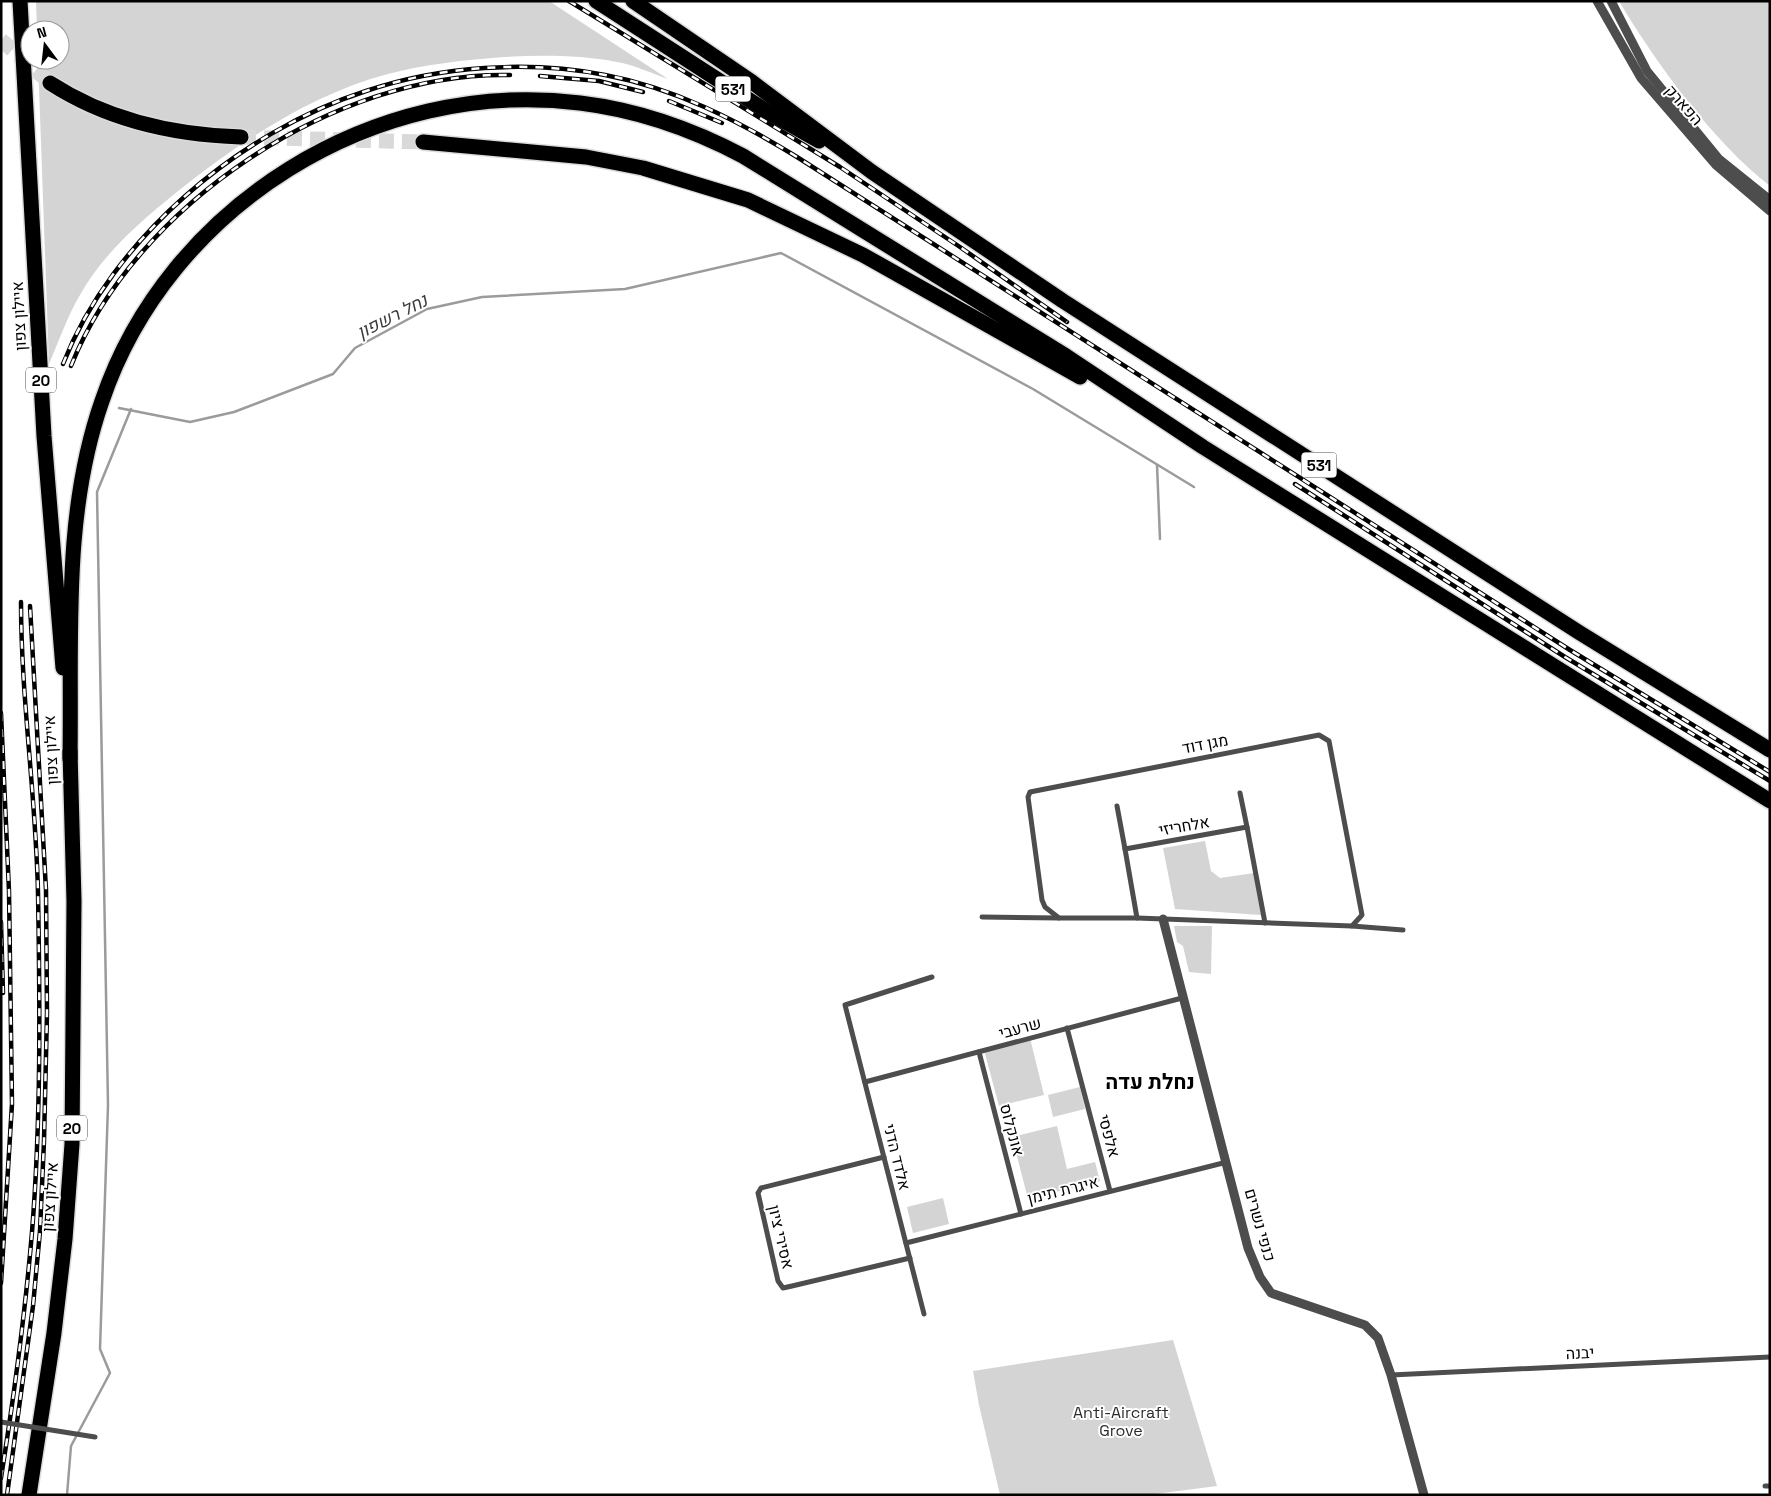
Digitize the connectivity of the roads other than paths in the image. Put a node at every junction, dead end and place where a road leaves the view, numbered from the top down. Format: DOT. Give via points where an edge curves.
graph roads {
  1 [pos="20,1"];
  2 [pos="596,1"];
  3 [pos="633,1"];
  4 [pos="1597,1"];
  5 [pos="1611,1"];
  6 [pos="50,83"];
  7 [pos="242,137"];
  8 [pos="424,142"];
  9 [pos="872,172"];
  10 [pos="1770,200"];
  11 [pos="1770,211"];
  12 [pos="1203,447"];
  13 [pos="1770,750"];
  14 [pos="70,759"];
  15 [pos="1240,793"];
  16 [pos="1770,801"];
  17 [pos="1117,806"];
  18 [pos="1247,827"];
  19 [pos="1125,849"];
  20 [pos="982,918"];
  21 [pos="1059,918"];
  22 [pos="1137,918"];
  23 [pos="1163,919"];
  24 [pos="1265,923"];
  25 [pos="1352,926"];
  26 [pos="1403,930"];
  27 [pos="932,977"];
  28 [pos="1182,998"];
  29 [pos="1067,1028"];
  30 [pos="979,1052"];
  31 [pos="865,1082"];
  32 [pos="884,1157"];
  33 [pos="1227,1162"];
  34 [pos="1110,1191"];
  35 [pos="1021,1214"];
  36 [pos="906,1243"];
  37 [pos="910,1258"];
  38 [pos="924,1314"];
  39 [pos="1770,1357"];
  40 [pos="1391,1375"];
  41 [pos="45,1393"];
  42 [pos="1,1422"];
  43 [pos="94,1437"];
  44 [pos="29,1495"];
  45 [pos="38,1495"];
  46 [pos="1424,1495"];
  1 -- 14 [label="highway, איילון צפון / 20" via="44,436"];
  2 -- 9 [label="highway, 531" via="771,114"];
  3 -- 9 [label="highway" via="768,93"];
  4 -- 11 [label="street, הפארק" via="1641,78 1716,165"];
  5 -- 10 [label="street, הפארק" via="1647,71 1719,159"];
  6 -- 7 [label="highway" via="95,107 158,128 206,136"];
  8 -- 12 [label="highway" via="586,157 643,168 748,200 863,255"];
  9 -- 13 [label="highway, 531" via="1063,301 1580,633"];
  12 -- 14 [label="highway" via="1066,356 784,180 702,136 629,112 557,101 480,103 409,116 320,151 242,202 189,252 129,335 99,410 78,492 73,546"];
  12 -- 16 [label="highway"];
  14 -- 41 [label="highway, איילון צפון / 20" via="74,1026 72,1144 64,1248"];
  15 -- 18 [label="street"];
  17 -- 19 [label="street"];
  18 -- 19 [label="street, אלחריזי"];
  18 -- 24 [label="street"];
  19 -- 22 [label="street"];
  20 -- 21 [label="street"];
  21 -- 22 [label="street"];
  21 -- 25 [label="street, מגן דוד" via="1042,900 1028,797 1030,792 1319,735 1329,742 1362,915"];
  22 -- 23 [label="street"];
  23 -- 24 [label="street"];
  23 -- 28 [label="street, כנפי נשרים"];
  24 -- 25 [label="street"];
  25 -- 26 [label="street"];
  27 -- 31 [label="street, אלדד הדני" via="845,1005"];
  28 -- 29 [label="street, שרעבי"];
  28 -- 33 [label="street, כנפי נשרים"];
  29 -- 30 [label="street, שרעבי"];
  29 -- 34 [label="street, אלפסי"];
  30 -- 31 [label="street, שרעבי"];
  30 -- 35 [label="street, אונקלוס"];
  31 -- 32 [label="street, אלדד הדני"];
  32 -- 36 [label="street, אלדד הדני"];
  32 -- 37 [label="street, אסירי ציון" via="761,1188 758,1193 778,1282 783,1288"];
  33 -- 34 [label="street, איגרת תימן"];
  33 -- 40 [label="street, כנפי נשרים" via="1248,1248 1260,1277 1271,1292 1365,1325 1378,1338"];
  34 -- 35 [label="street, איגרת תימן"];
  35 -- 36 [label="street, איגרת תימן"];
  36 -- 37 [label="street, אלדד הדני"];
  37 -- 38 [label="street, אלדד הדני"];
  39 -- 40 [label="street, יבנה"];
  40 -- 46 [label="street, כנפי נשרים"];
  41 -- 44 [label="highway, איילון צפון / 20"];
  41 -- 45 [label="highway"];
  42 -- 43 [label="street, bridge"];
}
